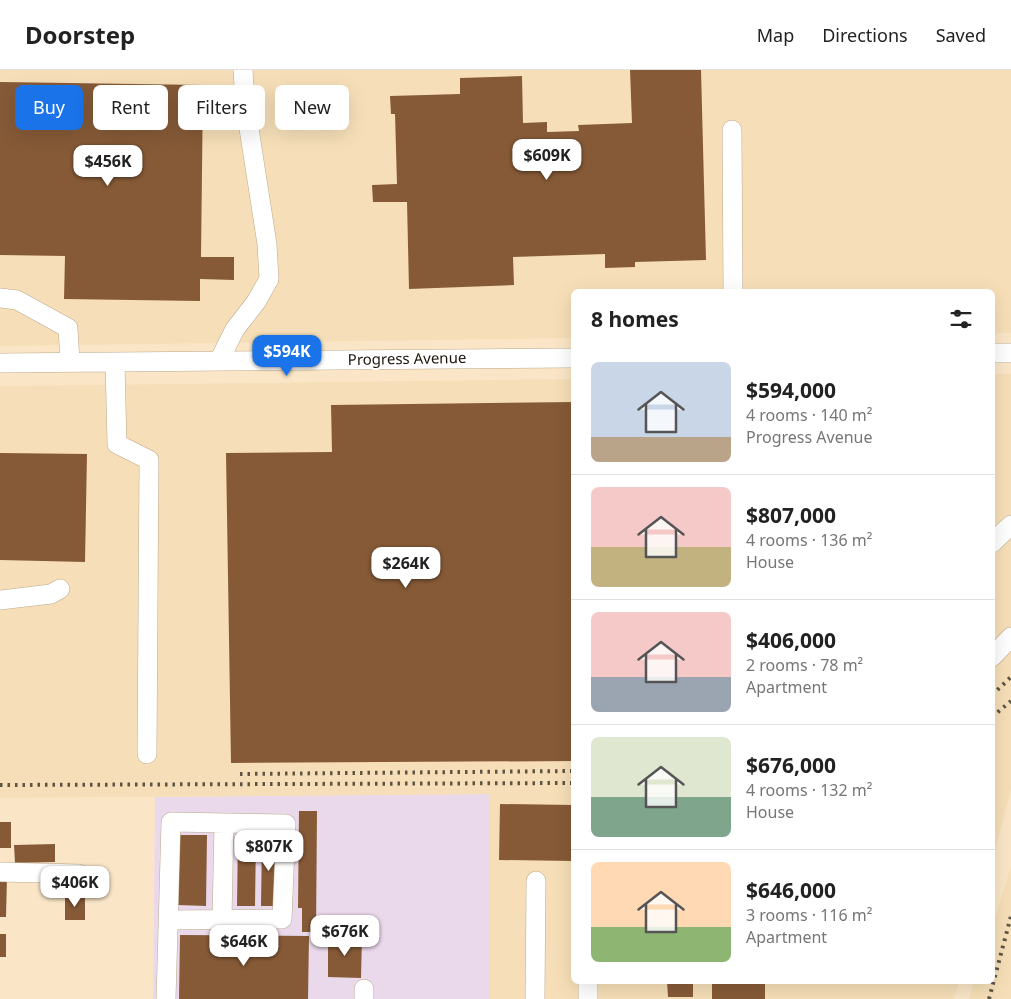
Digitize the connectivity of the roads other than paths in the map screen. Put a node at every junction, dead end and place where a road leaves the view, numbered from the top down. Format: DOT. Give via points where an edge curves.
graph roads {
  1 [pos="243,70"];
  2 [pos="732,130"];
  3 [pos="733,289"];
  4 [pos="0,298"];
  5 [pos="1011,353"];
  6 [pos="995,354"];
  7 [pos="571,358"];
  8 [pos="219,361"];
  9 [pos="70,362"];
  10 [pos="116,362"];
  11 [pos="0,363"];
  12 [pos="1011,526"];
  13 [pos="995,540"];
  14 [pos="60,589"];
  15 [pos="0,600"];
  16 [pos="1011,637"];
  17 [pos="995,654"];
  18 [pos="147,754"];
  19 [pos="224,823"];
  20 [pos="0,872"];
  21 [pos="78,874"];
  22 [pos="536,881"];
  23 [pos="222,919"];
  24 [pos="168,920"];
  25 [pos="588,984"];
  26 [pos="166,999"];
  27 [pos="534,999"];
  28 [pos="588,999"];
  1 -- 8 [label="street" via="269,278 235,329"];
  2 -- 3 [label="street"];
  4 -- 9 [label="street" via="17,300 68,328"];
  5 -- 6 [label="street"];
  7 -- 8 [label="street, Progress Avenue"];
  8 -- 10 [label="street, Progress Avenue"];
  9 -- 10 [label="street, Progress Avenue"];
  9 -- 11 [label="street, Progress Avenue"];
  10 -- 18 [label="street" via="117,444 149,460"];
  12 -- 13 [label="street"];
  14 -- 15 [label="street" via="51,594"];
  16 -- 17 [label="street"];
  19 -- 23 [label="street"];
  19 -- 23 [label="street" via="286,824 282,919"];
  19 -- 24 [label="street" via="171,822"];
  20 -- 21 [label="street"];
  22 -- 27 [label="street"];
  23 -- 24 [label="street"];
  24 -- 26 [label="street"];
  25 -- 28 [label="street"];
}
